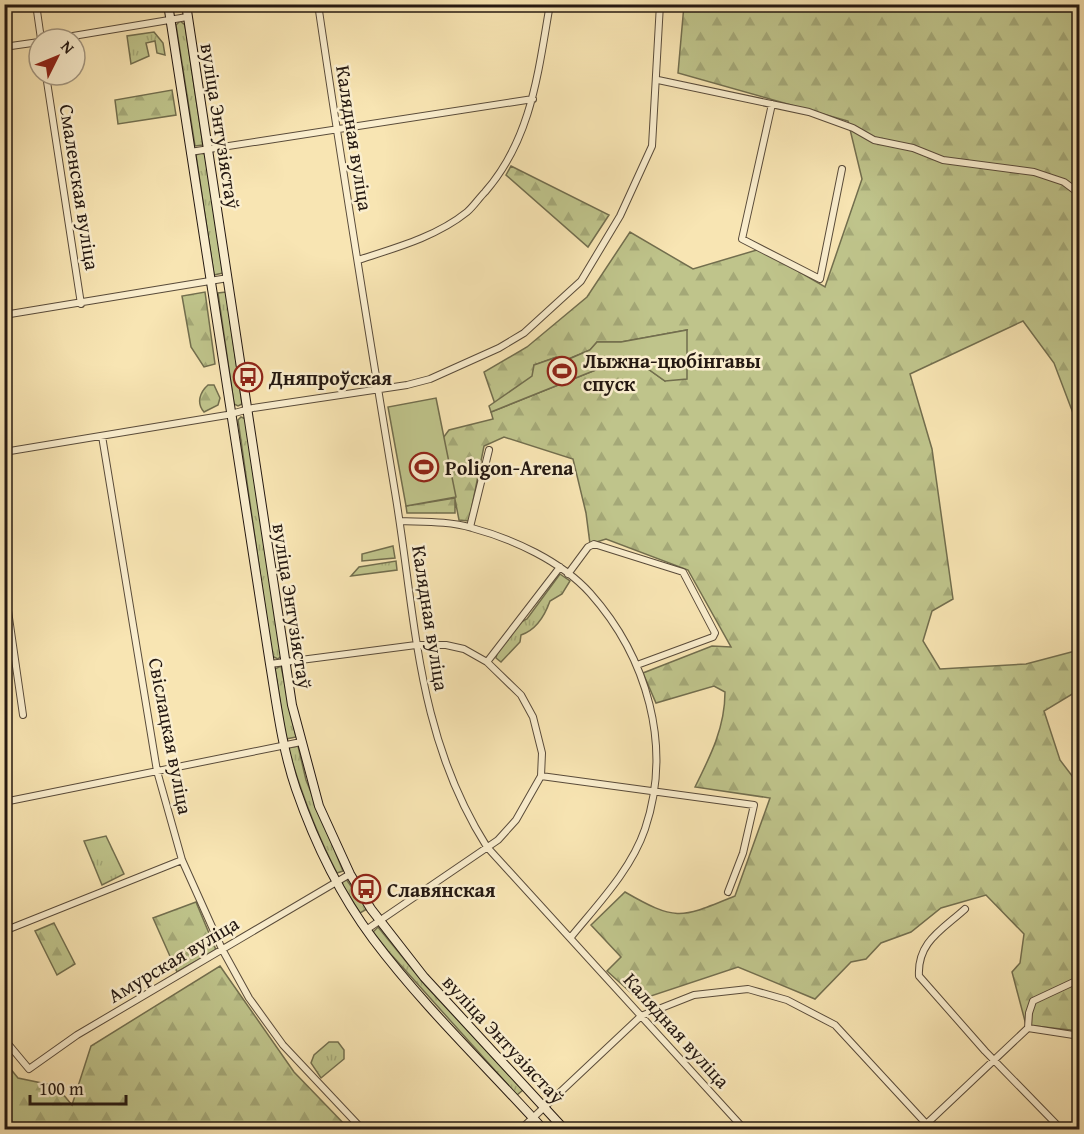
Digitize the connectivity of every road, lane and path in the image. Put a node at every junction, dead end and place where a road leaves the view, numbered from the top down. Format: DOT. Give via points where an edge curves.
graph roads {
  1 [pos="36,4"];
  2 [pos="168,4"];
  3 [pos="186,4"];
  4 [pos="318,4"];
  5 [pos="550,4"];
  6 [pos="660,4"];
  7 [pos="187,17"];
  8 [pos="171,19"];
  9 [pos="39,27"];
  10 [pos="87,33"];
  11 [pos="27,43"];
  12 [pos="4,47"];
  13 [pos="658,80"];
  14 [pos="48,87"];
  15 [pos="533,99"];
  16 [pos="772,104"];
  17 [pos="336,128"];
  18 [pos="208,149"];
  19 [pos="190,152"];
  20 [pos="842,169"];
  21 [pos="1080,194"];
  22 [pos="358,260"];
  23 [pos="228,278"];
  24 [pos="211,281"];
  25 [pos="81,304"];
  26 [pos="4,315"];
  27 [pos="378,389"];
  28 [pos="248,410"];
  29 [pos="232,414"];
  30 [pos="102,436"];
  31 [pos="489,450"];
  32 [pos="4,452"];
  33 [pos="400,521"];
  34 [pos="470,527"];
  35 [pos="560,567"];
  36 [pos="568,574"];
  37 [pos="4,583"];
  38 [pos="417,645"];
  39 [pos="286,662"];
  40 [pos="487,662"];
  41 [pos="270,664"];
  42 [pos="637,665"];
  43 [pos="23,715"];
  44 [pos="302,742"];
  45 [pos="283,746"];
  46 [pos="157,771"];
  47 [pos="541,776"];
  48 [pos="654,792"];
  49 [pos="4,802"];
  50 [pos="487,848"];
  51 [pos="182,860"];
  52 [pos="350,874"];
  53 [pos="337,881"];
  54 [pos="728,892"];
  55 [pos="965,909"];
  56 [pos="379,921"];
  57 [pos="366,930"];
  58 [pos="4,931"];
  59 [pos="571,937"];
  60 [pos="222,949"];
  61 [pos="1080,979"];
  62 [pos="641,1016"];
  63 [pos="1028,1029"];
  64 [pos="1080,1036"];
  65 [pos="4,1039"];
  66 [pos="995,1059"];
  67 [pos="544,1107"];
  68 [pos="533,1118"];
  69 [pos="926,1124"];
  70 [pos="363,1130"];
  71 [pos="520,1130"];
  72 [pos="544,1130"];
  73 [pos="565,1130"];
  74 [pos="745,1130"];
  75 [pos="920,1130"];
  76 [pos="932,1130"];
  77 [pos="1062,1130"];
  1 -- 9 [label="street"];
  2 -- 8 [label="street, вуліца Энтузіястаў"];
  3 -- 7 [label="street, вуліца Энтузіястаў"];
  4 -- 17 [label="street, Калядная вуліца"];
  5 -- 15 [label="street"];
  6 -- 13 [label="street"];
  7 -- 8 [label="street"];
  7 -- 18 [label="street, вуліца Энтузіястаў"];
  8 -- 10 [label="street"];
  8 -- 19 [label="street, вуліца Энтузіястаў"];
  11 -- 12 [label="street"];
  13 -- 16 [label="street"];
  13 -- 27 [label="street" via="652,146 620,216 581,281 524,333 499,348 430,379"];
  14 -- 25 [label="street, Смаленская вуліца"];
  15 -- 17 [label="street"];
  15 -- 22 [label="street" via="519,141 504,168 467,212 414,243"];
  16 -- 20 [label="street" via="742,239 820,279"];
  16 -- 21 [label="street" via="809,112 874,140 913,148 944,160 1041,174 1064,182"];
  17 -- 18 [label="street"];
  17 -- 22 [label="street, Калядная вуліца"];
  18 -- 19 [label="street"];
  18 -- 23 [label="street, вуліца Энтузіястаў"];
  19 -- 24 [label="street, вуліца Энтузіястаў"];
  22 -- 27 [label="street, Калядная вуліца"];
  23 -- 24 [label="street"];
  23 -- 28 [label="street, вуліца Энтузіястаў"];
  24 -- 25 [label="street"];
  24 -- 29 [label="street, вуліца Энтузіястаў"];
  25 -- 26 [label="street"];
  27 -- 28 [label="street"];
  27 -- 33 [label="street, Калядная вуліца"];
  28 -- 29 [label="street"];
  28 -- 39 [label="street, вуліца Энтузіястаў"];
  29 -- 30 [label="street"];
  29 -- 41 [label="street, вуліца Энтузіястаў"];
  30 -- 32 [label="street"];
  30 -- 46 [label="street, Свіслацкая вуліца"];
  31 -- 34 [label="street"];
  33 -- 34 [label="street"];
  33 -- 38 [label="street, Калядная вуліца"];
  34 -- 35 [label="street"];
  35 -- 36 [label="street"];
  35 -- 40 [label="street"];
  36 -- 42 [label="street" via="590,593"];
  36 -- 42 [label="street" via="594,544 682,572 714,628 713,637"];
  37 -- 43 [label="street"];
  38 -- 39 [label="street"];
  38 -- 40 [label="street" via="464,649"];
  38 -- 50 [label="street, Калядная вуліца" via="432,723 448,776"];
  39 -- 41 [label="street"];
  39 -- 44 [label="street, вуліца Энтузіястаў"];
  40 -- 47 [label="street" via="521,695 533,717 542,753"];
  41 -- 45 [label="street, вуліца Энтузіястаў"];
  42 -- 48 [label="street" via="652,709 656,747"];
  44 -- 45 [label="street"];
  44 -- 52 [label="street, вуліца Энтузіястаў" via="320,806"];
  45 -- 46 [label="street"];
  45 -- 53 [label="street, вуліца Энтузіястаў" via="311,830"];
  46 -- 49 [label="street"];
  46 -- 51 [label="street, Свіслацкая вуліца"];
  47 -- 48 [label="street"];
  47 -- 50 [label="street" via="516,820"];
  48 -- 54 [label="street" via="754,805 743,853"];
  48 -- 59 [label="street" via="644,831 621,875"];
  50 -- 56 [label="street"];
  50 -- 59 [label="street, Калядная вуліца"];
  51 -- 58 [label="street"];
  51 -- 60 [label="street, Свіслацкая вуліца"];
  52 -- 53 [label="street, Амурская вуліца"];
  52 -- 56 [label="street, вуліца Энтузіястаў"];
  53 -- 57 [label="street, вуліца Энтузіястаў"];
  53 -- 60 [label="street, Амурская вуліца"];
  55 -- 66 [label="street" via="923,948 918,960 919,976"];
  56 -- 57 [label="street"];
  56 -- 67 [label="street, вуліца Энтузіястаў" via="424,977"];
  57 -- 68 [label="street, вуліца Энтузіястаў"];
  59 -- 62 [label="street, Калядная вуліца"];
  60 -- 65 [label="street, Амурская вуліца" via="77,1035 29,1069"];
  60 -- 70 [label="street, Свіслацкая вуліца" via="249,998 283,1045"];
  61 -- 63 [label="street" via="1033,1001"];
  62 -- 67 [label="street"];
  62 -- 69 [label="street" via="694,995 722,990 748,989 787,999 835,1025"];
  62 -- 74 [label="street, Калядная вуліца"];
  63 -- 64 [label="street"];
  63 -- 66 [label="street"];
  66 -- 69 [label="street"];
  66 -- 77 [label="street"];
  67 -- 68 [label="street"];
  67 -- 73 [label="street, вуліца Энтузіястаў"];
  68 -- 71 [label="street"];
  68 -- 72 [label="street, вуліца Энтузіястаў"];
  69 -- 75 [label="street"];
  69 -- 76 [label="street"];
}
